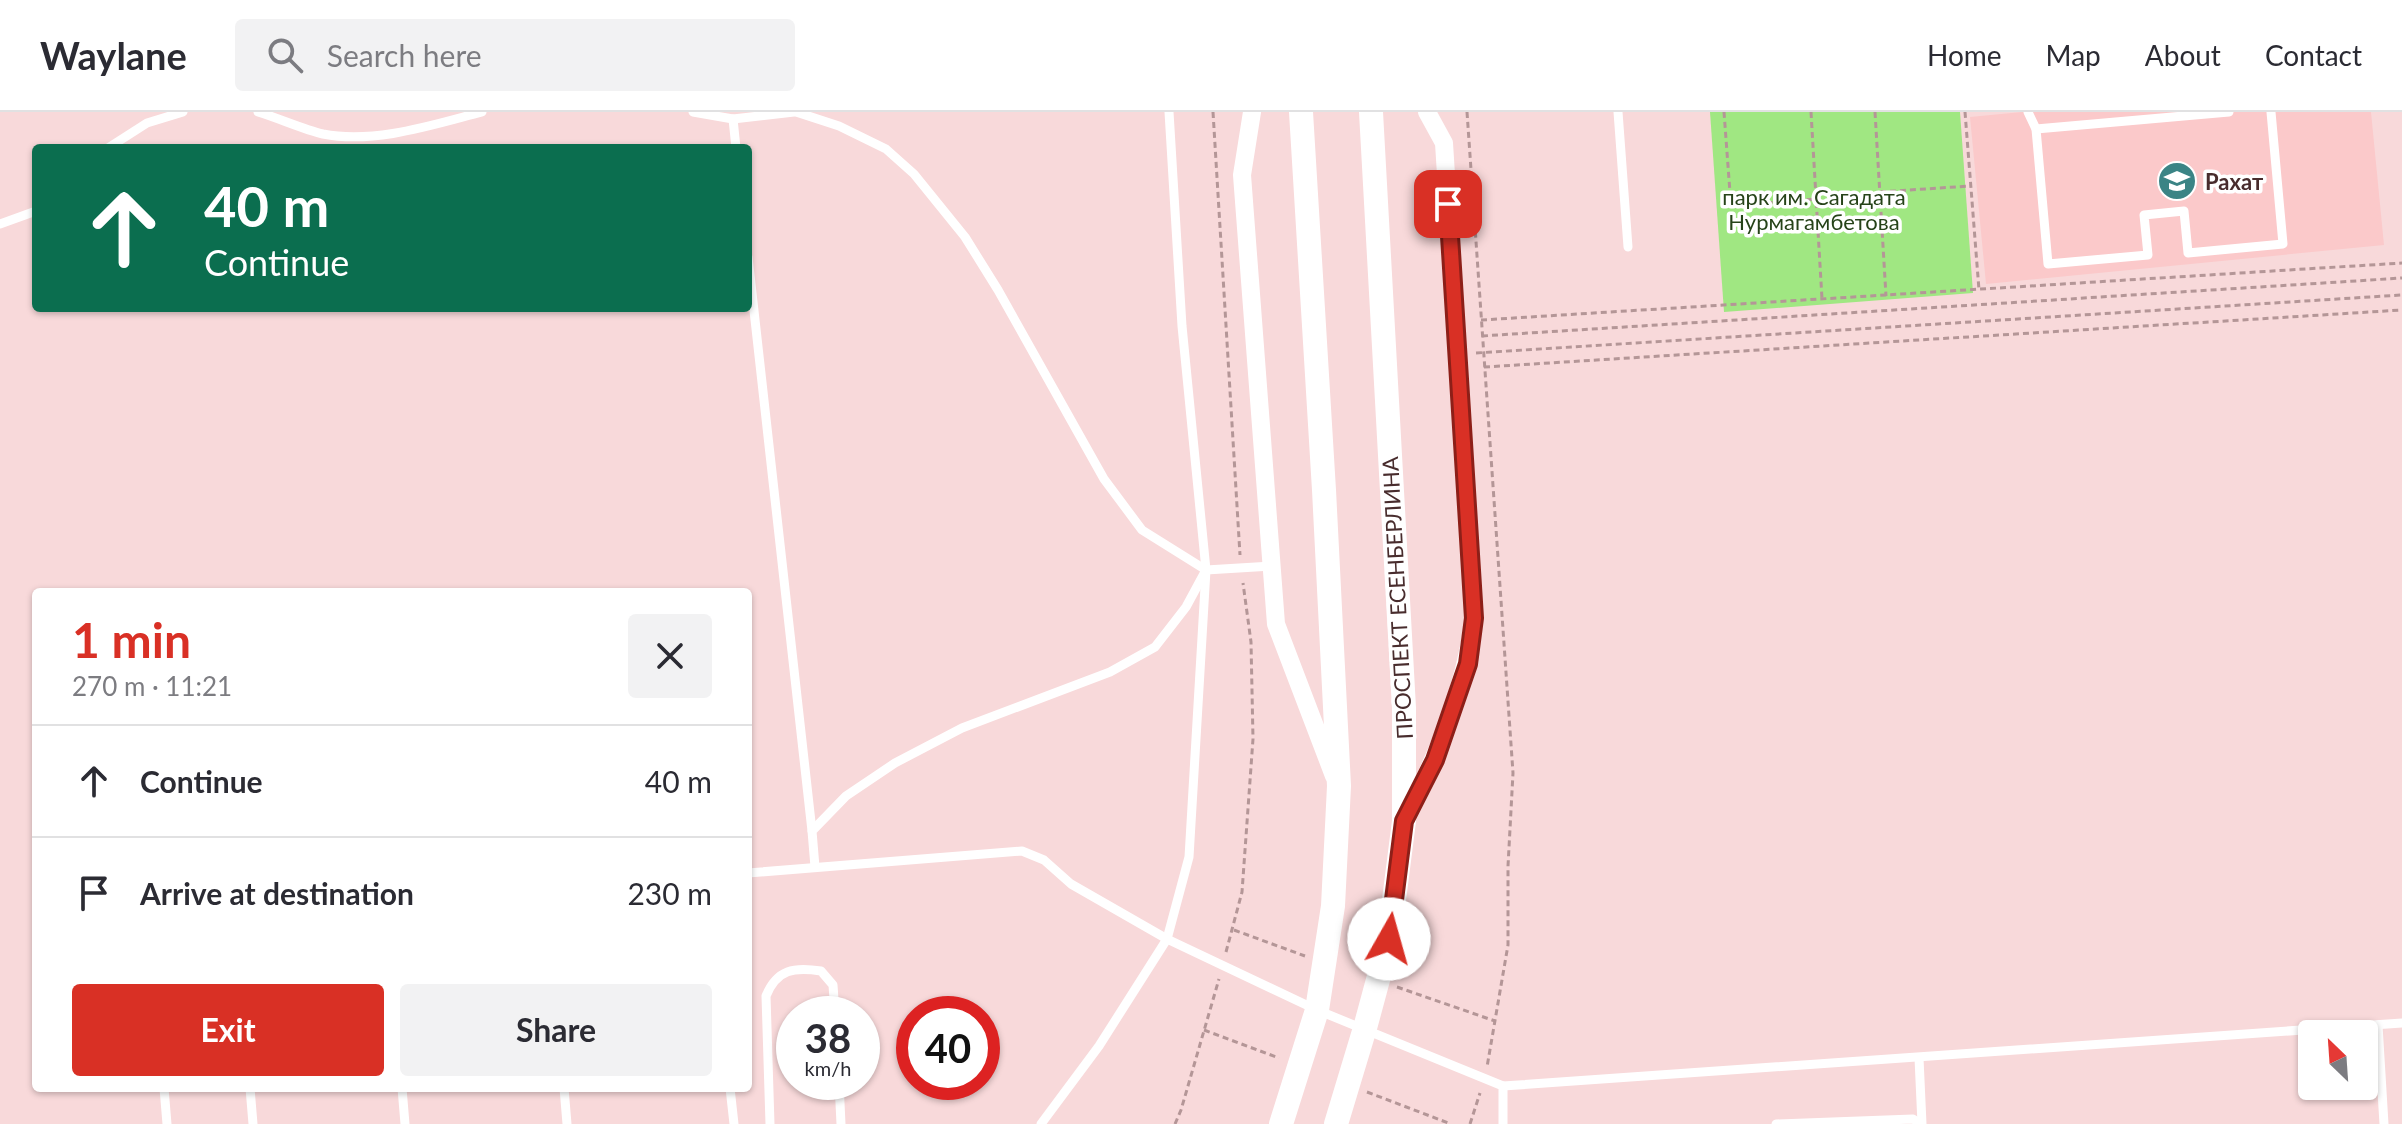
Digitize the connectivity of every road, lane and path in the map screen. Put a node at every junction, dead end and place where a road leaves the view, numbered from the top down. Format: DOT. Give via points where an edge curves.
graph roads {
  1 [pos="183,112"];
  2 [pos="258,112"];
  3 [pos="482,112"];
  4 [pos="693,112"];
  5 [pos="795,112"];
  6 [pos="1169,112"];
  7 [pos="1213,112"];
  8 [pos="1252,112"];
  9 [pos="1301,112"];
  10 [pos="1371,112"];
  11 [pos="1427,112"];
  12 [pos="1618,112"];
  13 [pos="1724,112"];
  14 [pos="1811,112"];
  15 [pos="1875,112"];
  16 [pos="1965,112"];
  17 [pos="2028,112"];
  18 [pos="2229,112"];
  19 [pos="2271,112"];
  20 [pos="733,119"];
  21 [pos="2036,129"];
  22 [pos="114,144"];
  23 [pos="736,144"];
  24 [pos="1970,186"];
  25 [pos="1880,192"];
  26 [pos="1816,199"];
  27 [pos="32,214"];
  28 [pos="0,224"];
  29 [pos="1628,247"];
  30 [pos="2402,263"];
  31 [pos="2402,278"];
  32 [pos="1979,290"];
  33 [pos="752,293"];
  34 [pos="2402,295"];
  35 [pos="1886,296"];
  36 [pos="1822,299"];
  37 [pos="2402,310"];
  38 [pos="1481,320"];
  39 [pos="1482,336"];
  40 [pos="1458,356"];
  41 [pos="1484,367"];
  42 [pos="1272,566"];
  43 [pos="1241,568"];
  44 [pos="1206,570"];
  45 [pos="1339,786"];
  46 [pos="1404,821"];
  47 [pos="812,831"];
  48 [pos="815,867"];
  49 [pos="752,873"];
  50 [pos="1232,930"];
  51 [pos="1167,939"];
  52 [pos="1324,963"];
  53 [pos="1222,965"];
  54 [pos="1378,981"];
  55 [pos="834,996"];
  56 [pos="1317,1010"];
  57 [pos="1495,1021"];
  58 [pos="2402,1023"];
  59 [pos="2378,1025"];
  60 [pos="1365,1028"];
  61 [pos="1204,1030"];
  62 [pos="2298,1031"];
  63 [pos="1919,1058"];
  64 [pos="1300,1066"];
  65 [pos="1348,1085"];
  66 [pos="1503,1086"];
  67 [pos="164,1092"];
  68 [pos="250,1092"];
  69 [pos="402,1092"];
  70 [pos="564,1092"];
  71 [pos="730,1092"];
  72 [pos="840,1100"];
  73 [pos="167,1124"];
  74 [pos="253,1124"];
  75 [pos="405,1124"];
  76 [pos="567,1124"];
  77 [pos="734,1124"];
  78 [pos="770,1124"];
  79 [pos="841,1124"];
  80 [pos="1041,1124"];
  81 [pos="1175,1124"];
  82 [pos="1281,1124"];
  83 [pos="1336,1124"];
  84 [pos="1451,1124"];
  85 [pos="1503,1124"];
  86 [pos="1776,1124"];
  87 [pos="1921,1124"];
  88 [pos="2384,1124"];
  1 -- 22 [label="lane" via="147,123"];
  2 -- 3 [label="lane" via="321,134 360,137"];
  4 -- 20 [label="lane"];
  5 -- 20 [label="lane"];
  5 -- 44 [label="lane" via="886,149 914,174 990,277 1104,479 1142,530"];
  6 -- 44 [label="lane" via="1182,326"];
  7 -- 43 [label="path"];
  8 -- 42 [label="street" via="1242,175"];
  9 -- 45 [label="street"];
  10 -- 46 [label="street, ПРОСПЕКТ ЕСЕНБЕРЛИНА" via="1404,708"];
  11 -- 40 [label="street" via="1444,143"];
  12 -- 29 [label="lane"];
  13 -- 26 [label="path" via="1731,206"];
  14 -- 26 [label="path"];
  15 -- 25 [label="path"];
  16 -- 24 [label="path"];
  17 -- 21 [label="lane"];
  18 -- 21 [label="lane"];
  19 -- 21 [label="lane" via="2283,244 2188,253 2184,211 2171,212 2144,215 2148,255 2048,264"];
  20 -- 23 [label="lane"];
  24 -- 25 [label="path"];
  24 -- 32 [label="path"];
  25 -- 35 [label="path"];
  26 -- 36 [label="path"];
  27 -- 28 [label="lane"];
  30 -- 32 [label="path"];
  31 -- 39 [label="path"];
  32 -- 35 [label="path"];
  33 -- 47 [label="lane"];
  34 -- 40 [label="path"];
  35 -- 36 [label="path"];
  36 -- 38 [label="path"];
  37 -- 41 [label="path"];
  40 -- 46 [label="street" via="1474,618 1468,664 1435,760"];
  42 -- 43 [label="lane"];
  42 -- 45 [label="street" via="1276,624"];
  43 -- 44 [label="lane"];
  43 -- 50 [label="path" via="1251,642 1253,739 1242,892"];
  44 -- 47 [label="lane" via="1155,647 1110,672 962,728 895,763 846,796"];
  44 -- 51 [label="lane" via="1189,857"];
  45 -- 52 [label="street" via="1333,906"];
  46 -- 54 [label="street, ПРОСПЕКТ ЕСЕНБЕРЛИНА" via="1389,939"];
  47 -- 48 [label="lane"];
  48 -- 49 [label="lane"];
  48 -- 51 [label="lane" via="1022,851"];
  50 -- 52 [label="path"];
  50 -- 53 [label="path"];
  51 -- 53 [label="lane"];
  51 -- 80 [label="lane" via="1099,1046"];
  52 -- 56 [label="street"];
  53 -- 56 [label="lane"];
  53 -- 61 [label="path"];
  54 -- 57 [label="path"];
  54 -- 60 [label="street, ПРОСПЕКТ ЕСЕНБЕРЛИНА"];
  55 -- 78 [label="lane" via="833,985 821,971 797,968 772,980 766,996"];
  56 -- 60 [label="lane"];
  56 -- 64 [label="street"];
  58 -- 59 [label="lane"];
  59 -- 88 [label="lane"];
  60 -- 65 [label="street, ПРОСПЕКТ ЕСЕНБЕРЛИНА"];
  60 -- 66 [label="lane"];
  61 -- 64 [label="path"];
  61 -- 81 [label="path"];
  62 -- 63 [label="lane"];
  63 -- 66 [label="lane"];
  63 -- 87 [label="lane"];
  64 -- 82 [label="street"];
  65 -- 83 [label="street, ПРОСПЕКТ ЕСЕНБЕРЛИНА"];
  65 -- 84 [label="path"];
  66 -- 85 [label="lane"];
  67 -- 73 [label="lane"];
  68 -- 74 [label="lane"];
  69 -- 75 [label="lane"];
  70 -- 76 [label="lane"];
  71 -- 77 [label="lane"];
  72 -- 79 [label="lane"];
  86 -- 87 [label="lane" via="1913,1119"];
}
